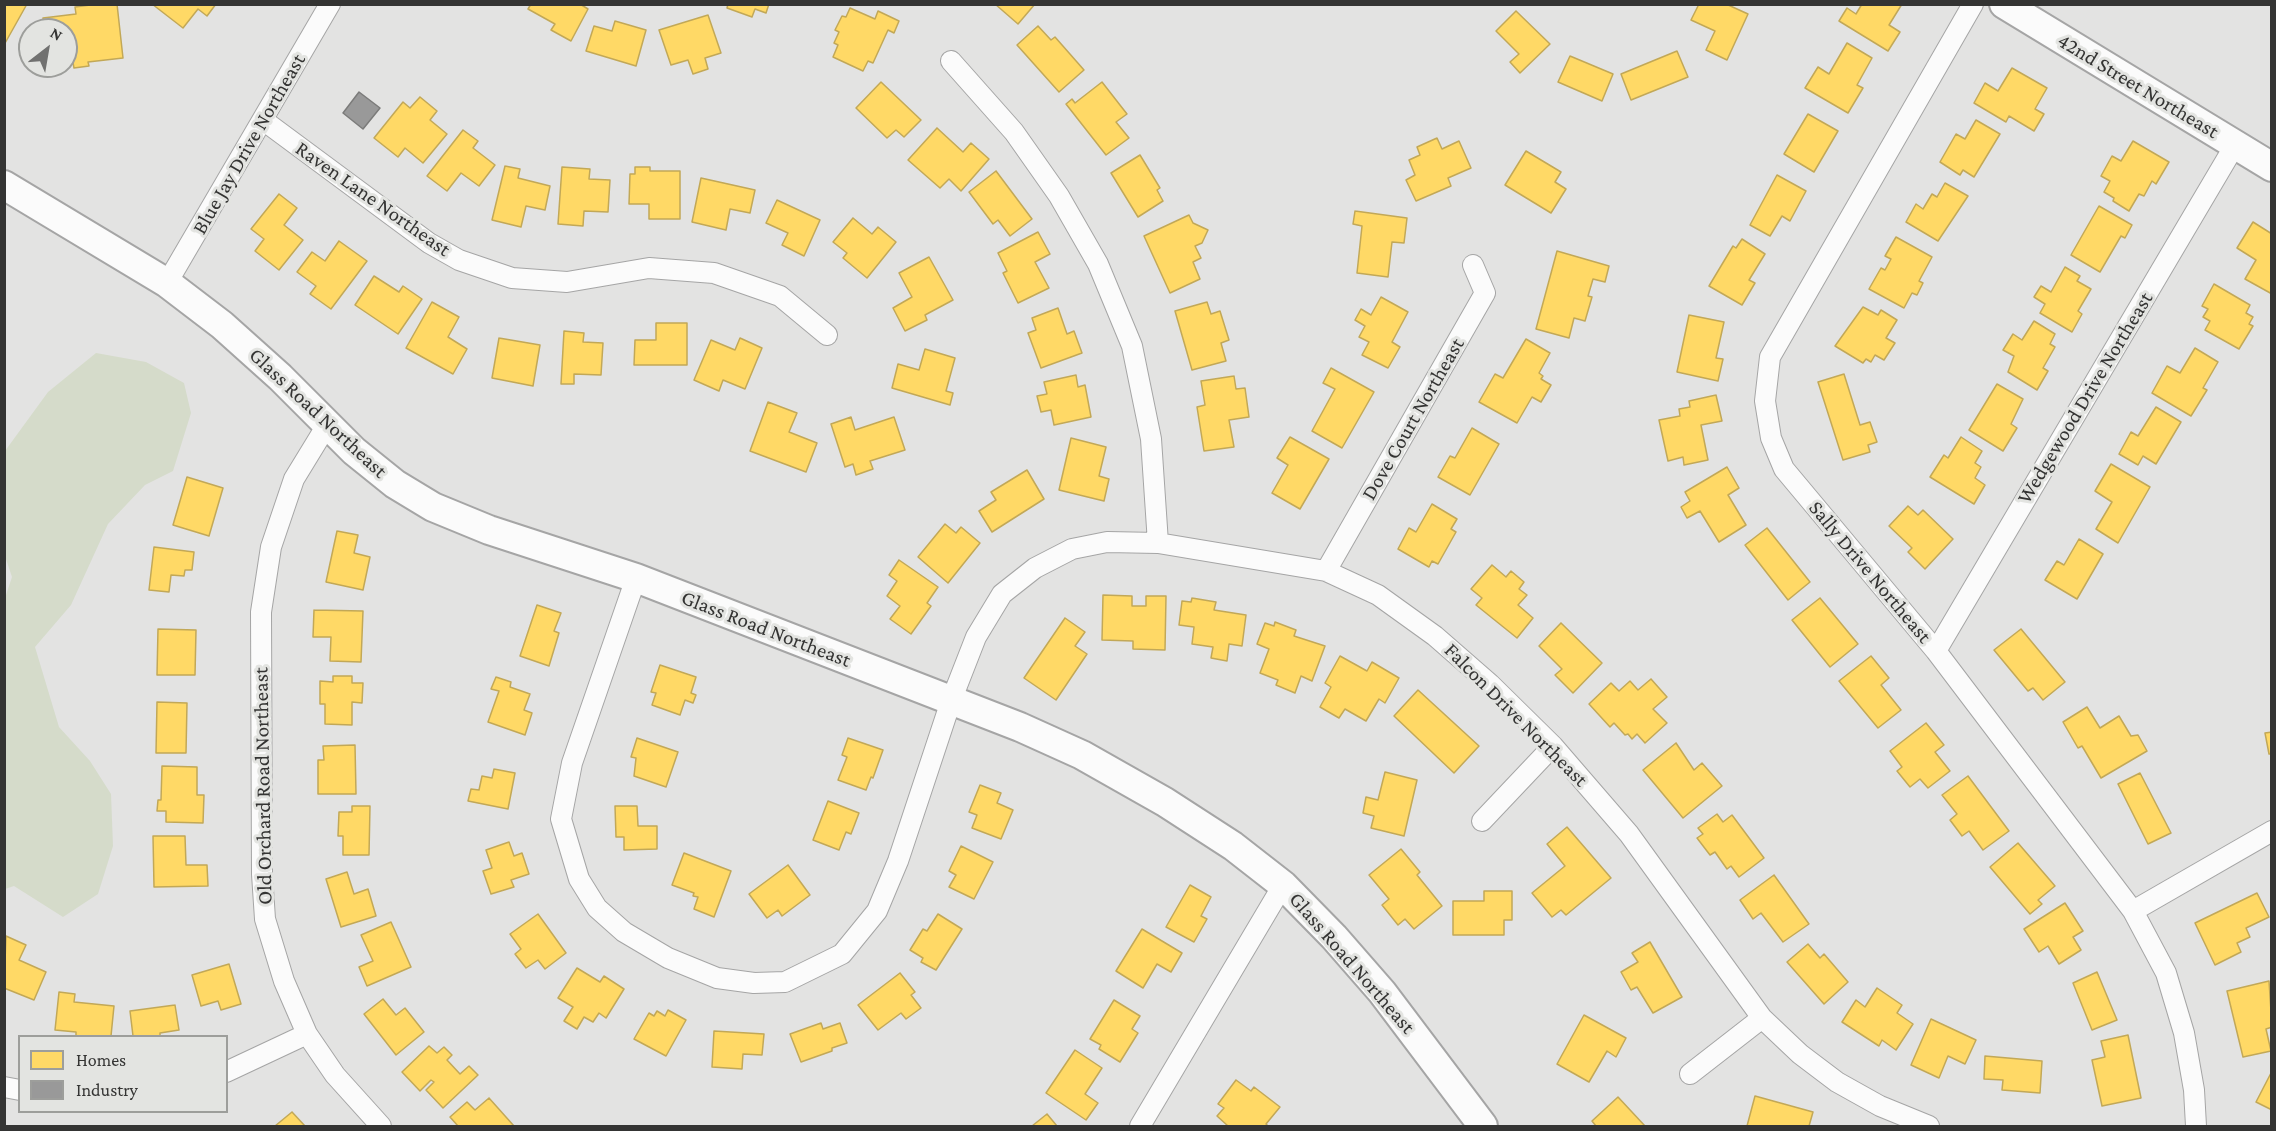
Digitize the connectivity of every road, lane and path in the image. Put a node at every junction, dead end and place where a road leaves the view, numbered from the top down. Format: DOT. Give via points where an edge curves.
graph roads {
  1 [pos="330,4"];
  2 [pos="1974,4"];
  3 [pos="2004,4"];
  4 [pos="951,61"];
  5 [pos="263,120"];
  6 [pos="2235,145"];
  7 [pos="2271,167"];
  8 [pos="4,185"];
  9 [pos="1473,265"];
  10 [pos="167,284"];
  11 [pos="827,335"];
  12 [pos="327,426"];
  13 [pos="1158,543"];
  14 [pos="1326,571"];
  15 [pos="636,578"];
  16 [pos="1936,651"];
  17 [pos="951,701"];
  18 [pos="1553,746"];
  19 [pos="1482,821"];
  20 [pos="2271,831"];
  21 [pos="1283,885"];
  22 [pos="2133,912"];
  23 [pos="1762,1018"];
  24 [pos="307,1034"];
  25 [pos="228,1071"];
  26 [pos="1690,1074"];
  27 [pos="381,1126"];
  28 [pos="1140,1126"];
  29 [pos="1483,1126"];
  30 [pos="1929,1126"];
  31 [pos="2196,1126"];
  1 -- 5 [label="street, Blue Jay Drive Northeast"];
  2 -- 16 [label="street, Sally Drive Northeast" via="1770,357 1765,401 1771,438 1784,469"];
  3 -- 6 [label="street, 42nd Street Northeast"];
  4 -- 13 [label="street" via="1014,132 1059,196 1098,264 1132,346 1151,439"];
  5 -- 10 [label="street, Blue Jay Drive Northeast"];
  5 -- 11 [label="street, Raven Lane Northeast" via="429,243 459,260 512,278 567,282 649,267 714,273 780,296"];
  6 -- 7 [label="street, 42nd Street Northeast"];
  6 -- 16 [label="street, Wedgewood Drive Northeast"];
  8 -- 10 [label="street, Glass Road Northeast"];
  9 -- 14 [label="street, Dove Court Northeast" via="1485,293"];
  10 -- 12 [label="street, Glass Road Northeast" via="280,376"];
  12 -- 15 [label="street, Glass Road Northeast" via="395,484 433,507 489,530"];
  12 -- 24 [label="street, Old Orchard Road Northeast" via="294,479 271,547 261,612 262,874 266,919 284,981"];
  13 -- 14 [label="street, Falcon Drive Northeast"];
  13 -- 17 [label="street, Falcon Drive Northeast" via="1107,542 1072,549 1035,568 1002,594 976,637"];
  14 -- 18 [label="street, Falcon Drive Northeast" via="1378,595 1435,636"];
  15 -- 17 [label="street, Glass Road Northeast"];
  15 -- 17 [label="street, Falcon Drive Northeast" via="572,763 561,819 579,879 597,908 624,932 668,958 717,978 785,982 842,954 877,911 898,861"];
  16 -- 22 [label="street, Sally Drive Northeast"];
  17 -- 21 [label="street, Glass Road Northeast" via="1020,726 1082,755 1165,802 1233,846"];
  18 -- 19 [label="street"];
  18 -- 23 [label="street, Falcon Drive Northeast" via="1629,834"];
  20 -- 22 [label="street"];
  21 -- 28 [label="street"];
  21 -- 29 [label="street, Glass Road Northeast" via="1382,992"];
  22 -- 31 [label="street, Sally Drive Northeast" via="2166,973 2181,1023 2194,1090"];
  23 -- 26 [label="street"];
  23 -- 30 [label="street, Falcon Drive Northeast" via="1837,1082 1880,1106"];
  24 -- 25 [label="street"];
  24 -- 27 [label="street, Old Orchard Road Northeast" via="335,1076"];
}
